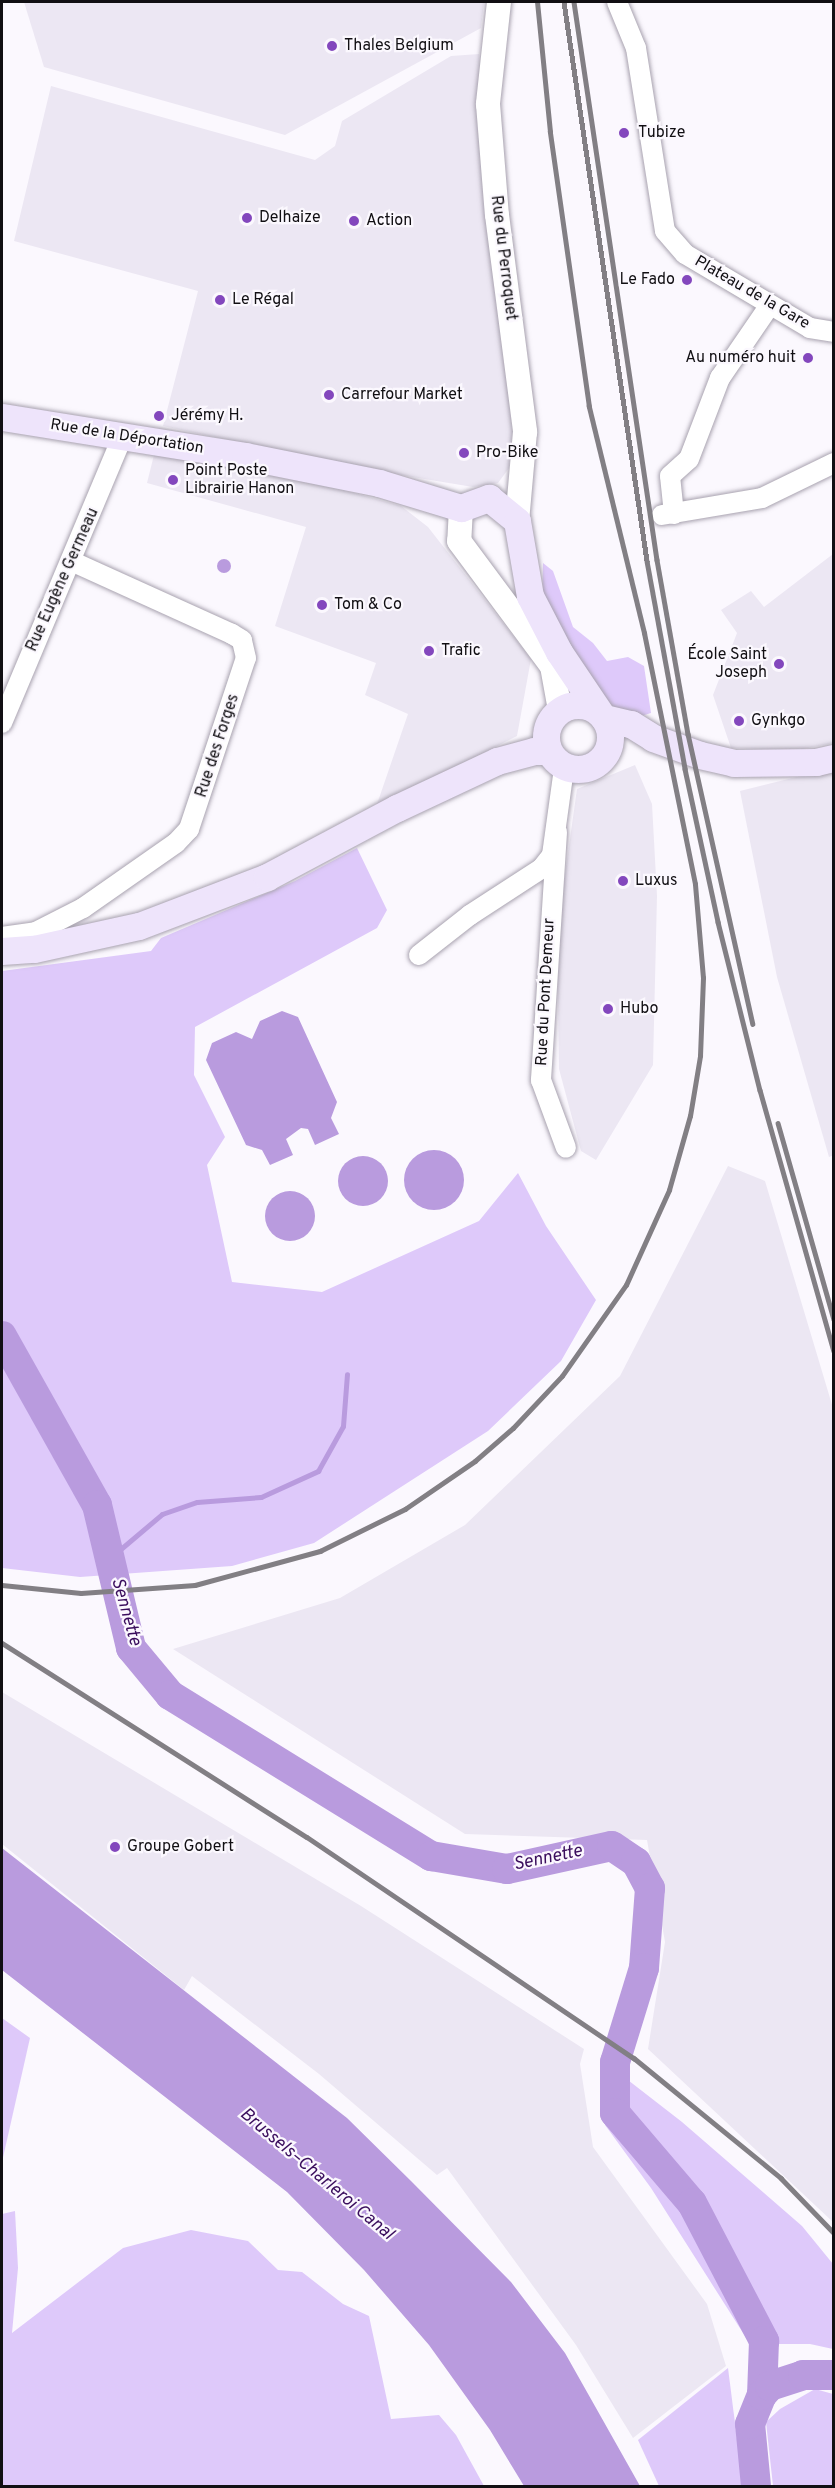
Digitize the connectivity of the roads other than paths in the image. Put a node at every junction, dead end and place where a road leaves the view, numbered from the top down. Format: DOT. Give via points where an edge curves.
graph roads {
  1 [pos="500,2"];
  2 [pos="616,2"];
  3 [pos="770,305"];
  4 [pos="834,332"];
  5 [pos="2,417"];
  6 [pos="122,437"];
  7 [pos="834,463"];
  8 [pos="521,472"];
  9 [pos="489,498"];
  10 [pos="461,508"];
  11 [pos="517,521"];
  12 [pos="71,561"];
  13 [pos="560,710"];
  14 [pos="602,716"];
  15 [pos="2,723"];
  16 [pos="653,738"];
  17 [pos="604,756"];
  18 [pos="834,758"];
  19 [pos="556,760"];
  20 [pos="556,832"];
  21 [pos="5,941"];
  22 [pos="419,955"];
  23 [pos="566,1148"];
  1 -- 8 [label="street, Rue du Perroquet" via="488,104 497,215 525,432"];
  2 -- 3 [label="street, Plateau de la Gare" via="636,48 665,231 685,254"];
  3 -- 4 [label="street, Plateau de la Gare" via="810,328"];
  3 -- 7 [label="street" via="720,378 689,459 670,476 668,514 762,498"];
  5 -- 6 [label="main road, Rue de la Déportation"];
  6 -- 10 [label="main road, Rue de la Déportation" via="379,483"];
  6 -- 12 [label="street, Rue Eugène Germeau"];
  8 -- 9 [label="street" via="510,488"];
  8 -- 11 [label="street, Rue du Perroquet"];
  9 -- 10 [label="main road"];
  9 -- 11 [label="main road"];
  10 -- 13 [label="street" via="459,541 552,666"];
  11 -- 14 [label="main road" via="530,596 559,652"];
  12 -- 15 [label="street, Rue Eugène Germeau"];
  12 -- 21 [label="street, Rue des Forges" via="232,634 242,640 246,658 189,829 176,843 82,908 36,932"];
  13 -- 14 [label="main road" via="580,705"];
  13 -- 19 [label="main road" via="547,728"];
  14 -- 16 [label="main road" via="631,724"];
  14 -- 17 [label="main road" via="610,737"];
  16 -- 17 [label="main road" via="621,746"];
  16 -- 18 [label="main road" via="734,763 816,762"];
  17 -- 19 [label="main road" via="586,769"];
  19 -- 20 [label="street, Rue du Pont Demeur"];
  19 -- 21 [label="main road, Rue des Forges" via="534,750 497,761 397,808 267,877 139,926 34,949"];
  20 -- 22 [label="street, Rue du Pont Demeur" via="552,855 542,868 470,915"];
  20 -- 23 [label="street, Rue du Pont Demeur" via="541,1080"];
}
